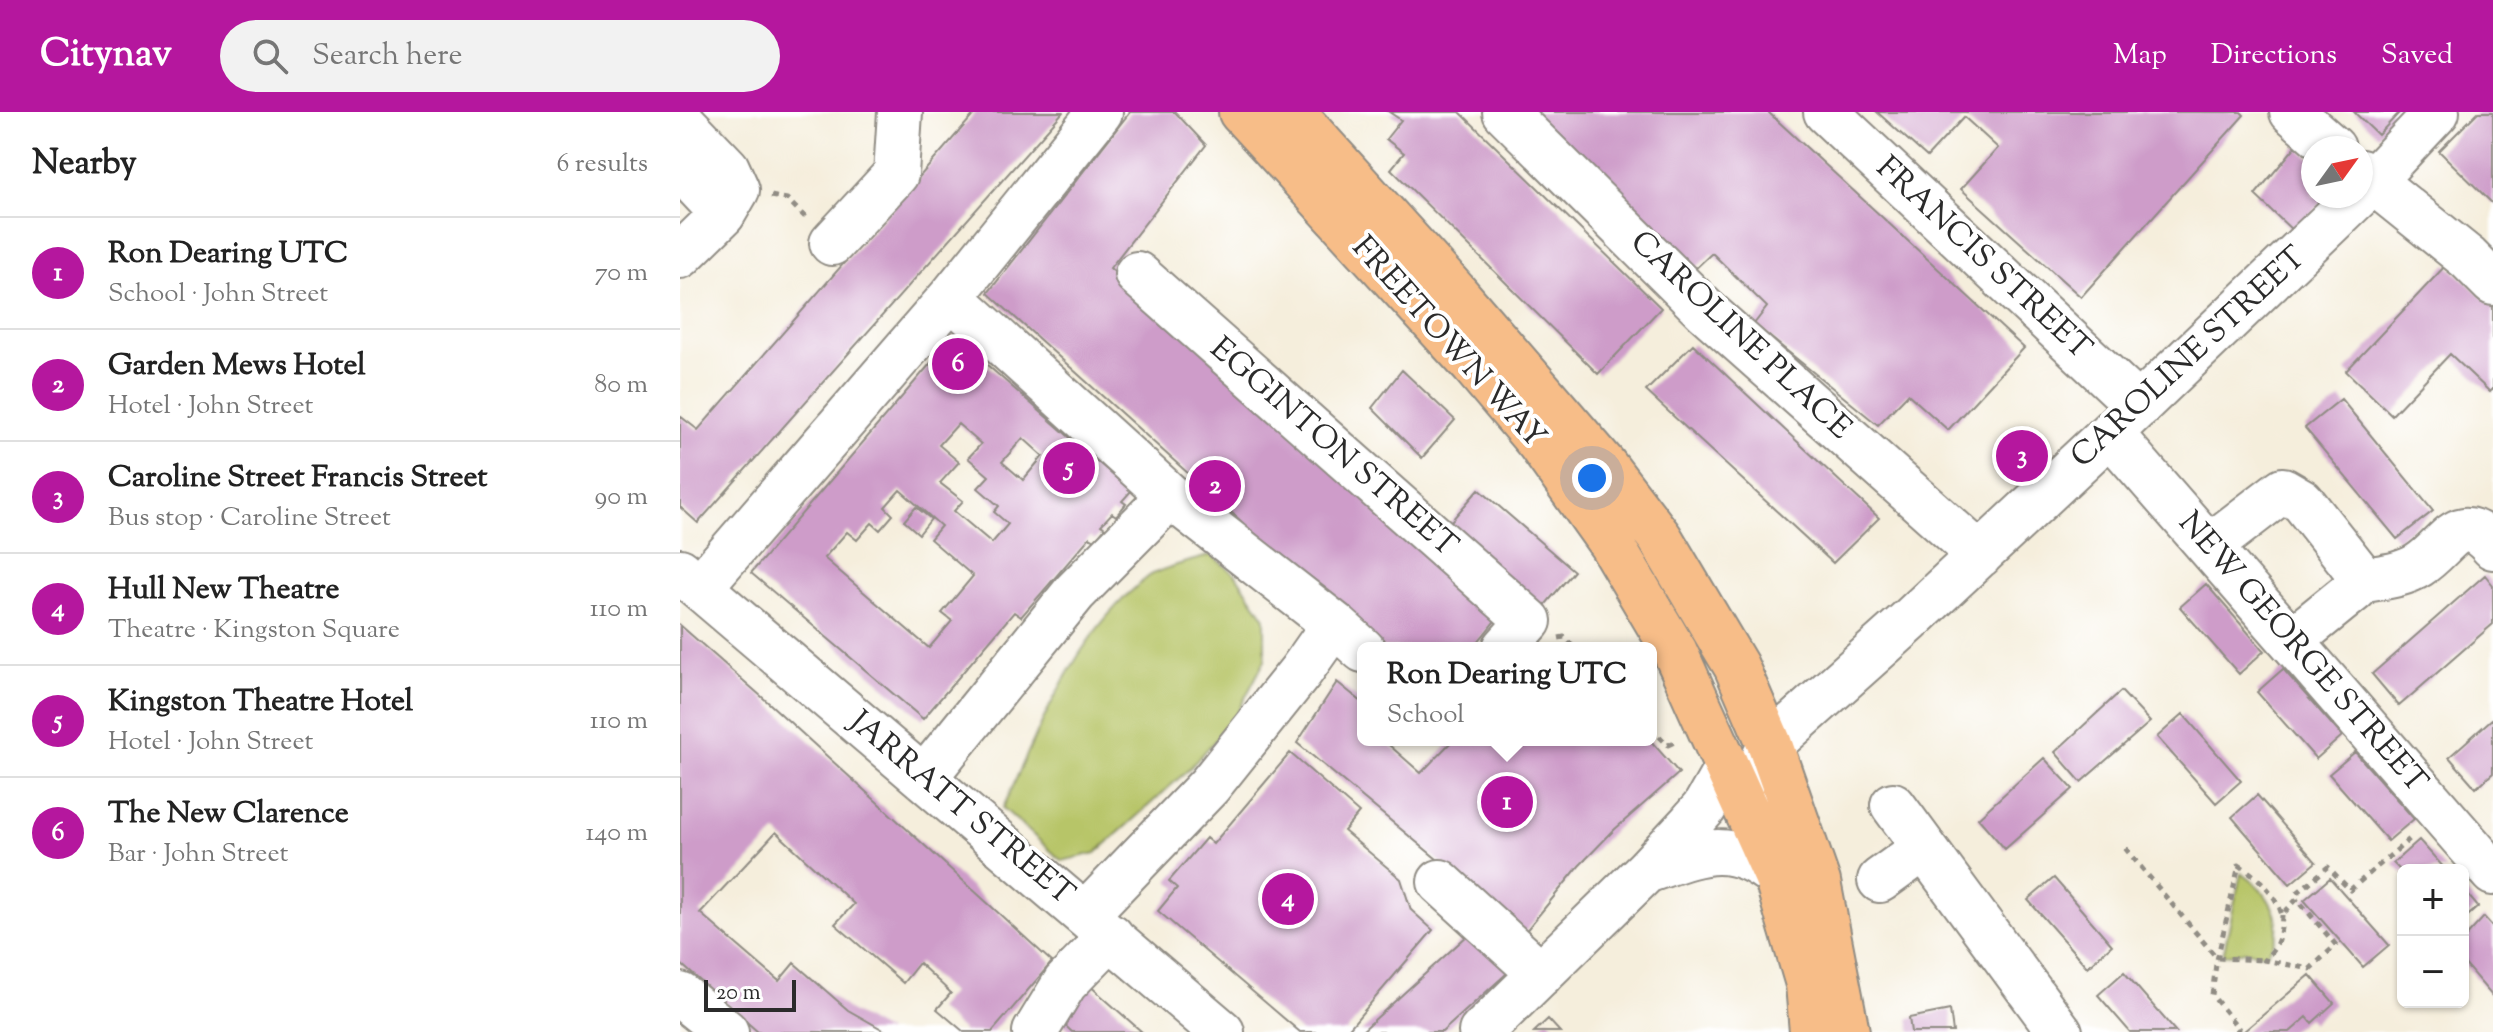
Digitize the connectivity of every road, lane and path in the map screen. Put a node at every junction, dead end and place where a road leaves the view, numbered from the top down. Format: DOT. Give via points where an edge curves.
graph roads {
  1 [pos="900,112"];
  2 [pos="1100,112"];
  3 [pos="1241,112"];
  4 [pos="1292,112"];
  5 [pos="1505,112"];
  6 [pos="1826,112"];
  7 [pos="2292,112"];
  8 [pos="2437,112"];
  9 [pos="680,119"];
  10 [pos="2319,136"];
  11 [pos="680,168"];
  12 [pos="2373,176"];
  13 [pos="2373,193"];
  14 [pos="730,202"];
  15 [pos="2341,208"];
  16 [pos="832,243"];
  17 [pos="680,256"];
  18 [pos="1137,274"];
  19 [pos="2493,283"];
  20 [pos="951,297"];
  21 [pos="2125,420"];
  22 [pos="1170,496"];
  23 [pos="2210,546"];
  24 [pos="2493,547"];
  25 [pos="1980,555"];
  26 [pos="690,579"];
  27 [pos="2359,581"];
  28 [pos="1348,637"];
  29 [pos="1513,640"];
  30 [pos="2292,640"];
  31 [pos="1770,745"];
  32 [pos="1728,766"];
  33 [pos="924,778"];
  34 [pos="1893,805"];
  35 [pos="2440,813"];
  36 [pos="2125,848"];
  37 [pos="1923,849"];
  38 [pos="1647,870"];
  39 [pos="2493,873"];
  40 [pos="1776,876"];
  41 [pos="1880,880"];
  42 [pos="1440,882"];
  43 [pos="2297,899"];
  44 [pos="2282,915"];
  45 [pos="1098,926"];
  46 [pos="2217,958"];
  47 [pos="2264,960"];
  48 [pos="1541,974"];
  49 [pos="680,995"];
  50 [pos="726,1032"];
  51 [pos="1035,1032"];
  52 [pos="1222,1032"];
  53 [pos="1481,1032"];
  54 [pos="1812,1032"];
  55 [pos="1847,1032"];
  56 [pos="2060,1032"];
  57 [pos="2236,1032"];
  1 -- 16 [label="street" via="896,174"];
  2 -- 20 [label="street"];
  3 -- 32 [label="highway, FREETOWN WAY" via="1539,443 1645,598"];
  4 -- 31 [label="highway, FREETOWN WAY" via="1605,466 1660,538 1736,666"];
  5 -- 25 [label="street, CAROLINE PLACE" via="1706,311"];
  6 -- 21 [label="street, FRANCIS STREET"];
  7 -- 10 [label="street"];
  8 -- 12 [label="street, CAROLINE STREET"];
  9 -- 14 [label="street" via="727,168"];
  11 -- 14 [label="street"];
  13 -- 19 [label="street" via="2468,258"];
  14 -- 16 [label="path" via="787,199"];
  14 -- 17 [label="street"];
  15 -- 21 [label="street, CAROLINE STREET"];
  18 -- 29 [label="street, EGGINTON STREET"];
  20 -- 22 [label="street"];
  20 -- 26 [label="street"];
  21 -- 23 [label="street, NEW GEORGE STREET"];
  21 -- 25 [label="street, CAROLINE STREET"];
  22 -- 28 [label="street"];
  22 -- 33 [label="street" via="1075,592"];
  23 -- 27 [label="street" via="2283,490 2302,501 2358,572"];
  23 -- 30 [label="street, NEW GEORGE STREET"];
  24 -- 27 [label="street" via="2479,532 2459,531 2419,565"];
  25 -- 31 [label="street, CAROLINE STREET"];
  26 -- 33 [label="street, JARRATT STREET"];
  27 -- 30 [label="street"];
  28 -- 45 [label="street" via="1320,641"];
  30 -- 35 [label="street, NEW GEORGE STREET"];
  31 -- 40 [label="street" via="1759,769"];
  31 -- 55 [label="highway, FREETOWN WAY" via="1818,882"];
  32 -- 38 [label="street" via="1704,808"];
  32 -- 40 [label="highway, FREETOWN WAY"];
  33 -- 45 [label="street, JARRATT STREET"];
  34 -- 37 [label="street"];
  35 -- 39 [label="street, NEW GEORGE STREET"];
  35 -- 43 [label="path" via="2350,890 2328,867 2297,893"];
  36 -- 46 [label="path"];
  37 -- 41 [label="street"];
  37 -- 56 [label="street"];
  38 -- 40 [label="street" via="1717,851 1739,853"];
  38 -- 48 [label="street"];
  40 -- 54 [label="highway, FREETOWN WAY" via="1808,984"];
  42 -- 48 [label="street"];
  43 -- 44 [label="path"];
  43 -- 47 [label="path" via="2336,945 2310,969"];
  44 -- 46 [label="path" via="2272,894 2239,865"];
  44 -- 47 [label="path" via="2276,949"];
  45 -- 51 [label="street"];
  45 -- 52 [label="street, JARRATT STREET"];
  46 -- 47 [label="path"];
  46 -- 57 [label="path" via="2212,995 2239,1029"];
  48 -- 53 [label="street"];
  49 -- 50 [label="street"];
}
